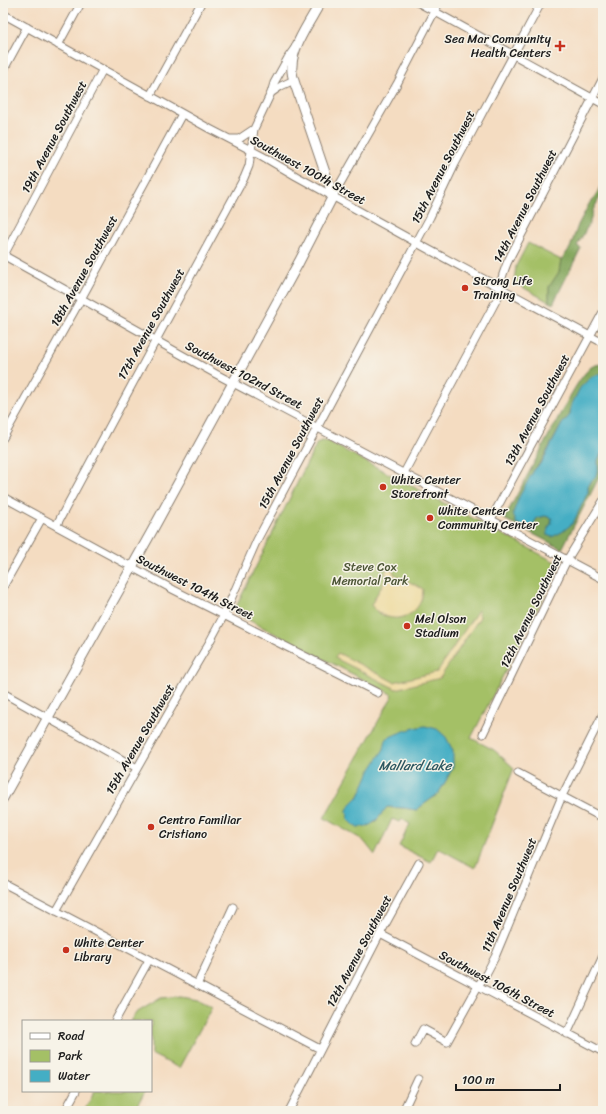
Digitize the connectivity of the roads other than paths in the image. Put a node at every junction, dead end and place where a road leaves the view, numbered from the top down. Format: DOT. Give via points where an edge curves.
graph roads {
  1 [pos="80,3"];
  2 [pos="201,3"];
  3 [pos="320,3"];
  4 [pos="419,3"];
  5 [pos="439,3"];
  6 [pos="541,3"];
  7 [pos="434,12"];
  8 [pos="3,14"];
  9 [pos="27,27"];
  10 [pos="58,45"];
  11 [pos="294,49"];
  12 [pos="514,55"];
  13 [pos="103,70"];
  14 [pos="3,71"];
  15 [pos="603,78"];
  16 [pos="294,80"];
  17 [pos="271,93"];
  18 [pos="150,96"];
  19 [pos="592,98"];
  20 [pos="603,104"];
  21 [pos="182,114"];
  22 [pos="254,129"];
  23 [pos="230,139"];
  24 [pos="252,151"];
  25 [pos="333,196"];
  26 [pos="416,242"];
  27 [pos="3,256"];
  28 [pos="499,288"];
  29 [pos="81,299"];
  30 [pos="603,312"];
  31 [pos="590,336"];
  32 [pos="156,340"];
  33 [pos="603,343"];
  34 [pos="233,383"];
  35 [pos="317,427"];
  36 [pos="3,438"];
  37 [pos="404,473"];
  38 [pos="3,497"];
  39 [pos="603,501"];
  40 [pos="42,518"];
  41 [pos="491,519"];
  42 [pos="56,526"];
  43 [pos="568,560"];
  44 [pos="132,567"];
  45 [pos="603,579"];
  46 [pos="3,587"];
  47 [pos="224,615"];
  48 [pos="3,693"];
  49 [pos="378,693"];
  50 [pos="603,714"];
  51 [pos="47,718"];
  52 [pos="483,734"];
  53 [pos="137,768"];
  54 [pos="518,774"];
  55 [pos="562,796"];
  56 [pos="3,798"];
  57 [pos="603,818"];
  58 [pos="419,863"];
  59 [pos="3,883"];
  60 [pos="233,907"];
  61 [pos="56,911"];
  62 [pos="380,934"];
  63 [pos="603,956"];
  64 [pos="149,960"];
  65 [pos="197,985"];
  66 [pos="478,986"];
  67 [pos="116,1020"];
  68 [pos="568,1034"];
  69 [pos="415,1044"];
  70 [pos="320,1050"];
  71 [pos="603,1052"];
  72 [pos="418,1079"];
  73 [pos="75,1092"];
  74 [pos="65,1111"];
  75 [pos="289,1111"];
  76 [pos="403,1111"];
  1 -- 10 [label="street"];
  2 -- 18 [label="street"];
  3 -- 11 [label="main road, 17th Avenue Southwest"];
  4 -- 7 [label="street"];
  5 -- 7 [label="street"];
  6 -- 12 [label="street, 15th Avenue Southwest"];
  7 -- 12 [label="street"];
  7 -- 25 [label="street"];
  8 -- 9 [label="street, Southwest 100th Street"];
  9 -- 10 [label="street, Southwest 100th Street"];
  9 -- 14 [label="street"];
  10 -- 13 [label="street, Southwest 100th Street"];
  11 -- 16 [label="main road, 17th Avenue Southwest"];
  11 -- 17 [label="street, 17th Avenue Southwest" via="278,74"];
  12 -- 19 [label="street"];
  12 -- 26 [label="street, 15th Avenue Southwest"];
  13 -- 18 [label="street, Southwest 100th Street"];
  13 -- 27 [label="street, 19th Avenue Southwest"];
  15 -- 19 [label="street, 14th Avenue Southwest"];
  16 -- 17 [label="street"];
  16 -- 25 [label="main road, 17th Avenue Southwest"];
  17 -- 22 [label="street, 17th Avenue Southwest"];
  18 -- 21 [label="street, Southwest 100th Street"];
  19 -- 20 [label="street"];
  19 -- 28 [label="street, 14th Avenue Southwest" via="507,262"];
  21 -- 23 [label="street, Southwest 100th Street"];
  21 -- 29 [label="street, 18th Avenue Southwest"];
  22 -- 23 [label="street" via="239,139"];
  22 -- 24 [label="street, 17th Avenue Southwest"];
  23 -- 24 [label="street, Southwest 100th Street"];
  24 -- 25 [label="street, Southwest 100th Street"];
  24 -- 32 [label="street, 17th Avenue Southwest" via="244,178"];
  25 -- 26 [label="street, Southwest 100th Street"];
  25 -- 34 [label="main road"];
  26 -- 28 [label="street, Southwest 100th Street"];
  26 -- 35 [label="street, 15th Avenue Southwest"];
  27 -- 29 [label="street, Southwest 102nd Street"];
  28 -- 31 [label="street, Southwest 100th Street"];
  28 -- 37 [label="street, 14th Avenue Southwest" via="498,297"];
  29 -- 32 [label="street, Southwest 102nd Street"];
  29 -- 36 [label="street, 18th Avenue Southwest"];
  30 -- 31 [label="street, 13th Avenue Southwest"];
  31 -- 33 [label="street, Southwest 100th Street"];
  31 -- 41 [label="street, 13th Avenue Southwest"];
  32 -- 34 [label="street, Southwest 102nd Street"];
  32 -- 42 [label="street, 17th Avenue Southwest"];
  34 -- 35 [label="street, Southwest 102nd Street"];
  34 -- 44 [label="main road"];
  35 -- 37 [label="street, Southwest 102nd Street"];
  35 -- 47 [label="street, 15th Avenue Southwest" via="257,540"];
  37 -- 41 [label="street, Southwest 102nd Street"];
  38 -- 40 [label="street, Southwest 104th Street"];
  39 -- 43 [label="street, 12th Avenue Southwest"];
  40 -- 42 [label="street, Southwest 104th Street"];
  40 -- 46 [label="street"];
  41 -- 43 [label="street, Southwest 102nd Street"];
  42 -- 44 [label="street, Southwest 104th Street"];
  43 -- 45 [label="street, Southwest 102nd Street"];
  43 -- 52 [label="street, 12th Avenue Southwest"];
  44 -- 47 [label="street, Southwest 104th Street"];
  44 -- 51 [label="main road"];
  47 -- 49 [label="street, Southwest 104th Street"];
  47 -- 53 [label="street, 15th Avenue Southwest"];
  48 -- 51 [label="street"];
  50 -- 55 [label="street, 11th Avenue Southwest"];
  51 -- 53 [label="street"];
  51 -- 56 [label="main road"];
  53 -- 61 [label="street, 15th Avenue Southwest"];
  54 -- 55 [label="street"];
  55 -- 57 [label="street"];
  55 -- 66 [label="street, 11th Avenue Southwest" via="495,957"];
  58 -- 62 [label="street, 12th Avenue Southwest"];
  59 -- 61 [label="street"];
  60 -- 65 [label="street"];
  61 -- 64 [label="street"];
  62 -- 66 [label="street, Southwest 106th Street"];
  62 -- 70 [label="street, 12th Avenue Southwest"];
  63 -- 68 [label="street"];
  64 -- 65 [label="street"];
  64 -- 67 [label="street"];
  65 -- 70 [label="street"];
  66 -- 68 [label="street, Southwest 106th Street"];
  66 -- 69 [label="street, 11th Avenue Southwest" via="447,1042 423,1029"];
  68 -- 71 [label="street, Southwest 106th Street"];
  70 -- 75 [label="street, 12th Avenue Southwest"];
  72 -- 76 [label="street"];
  73 -- 74 [label="street"];
}
